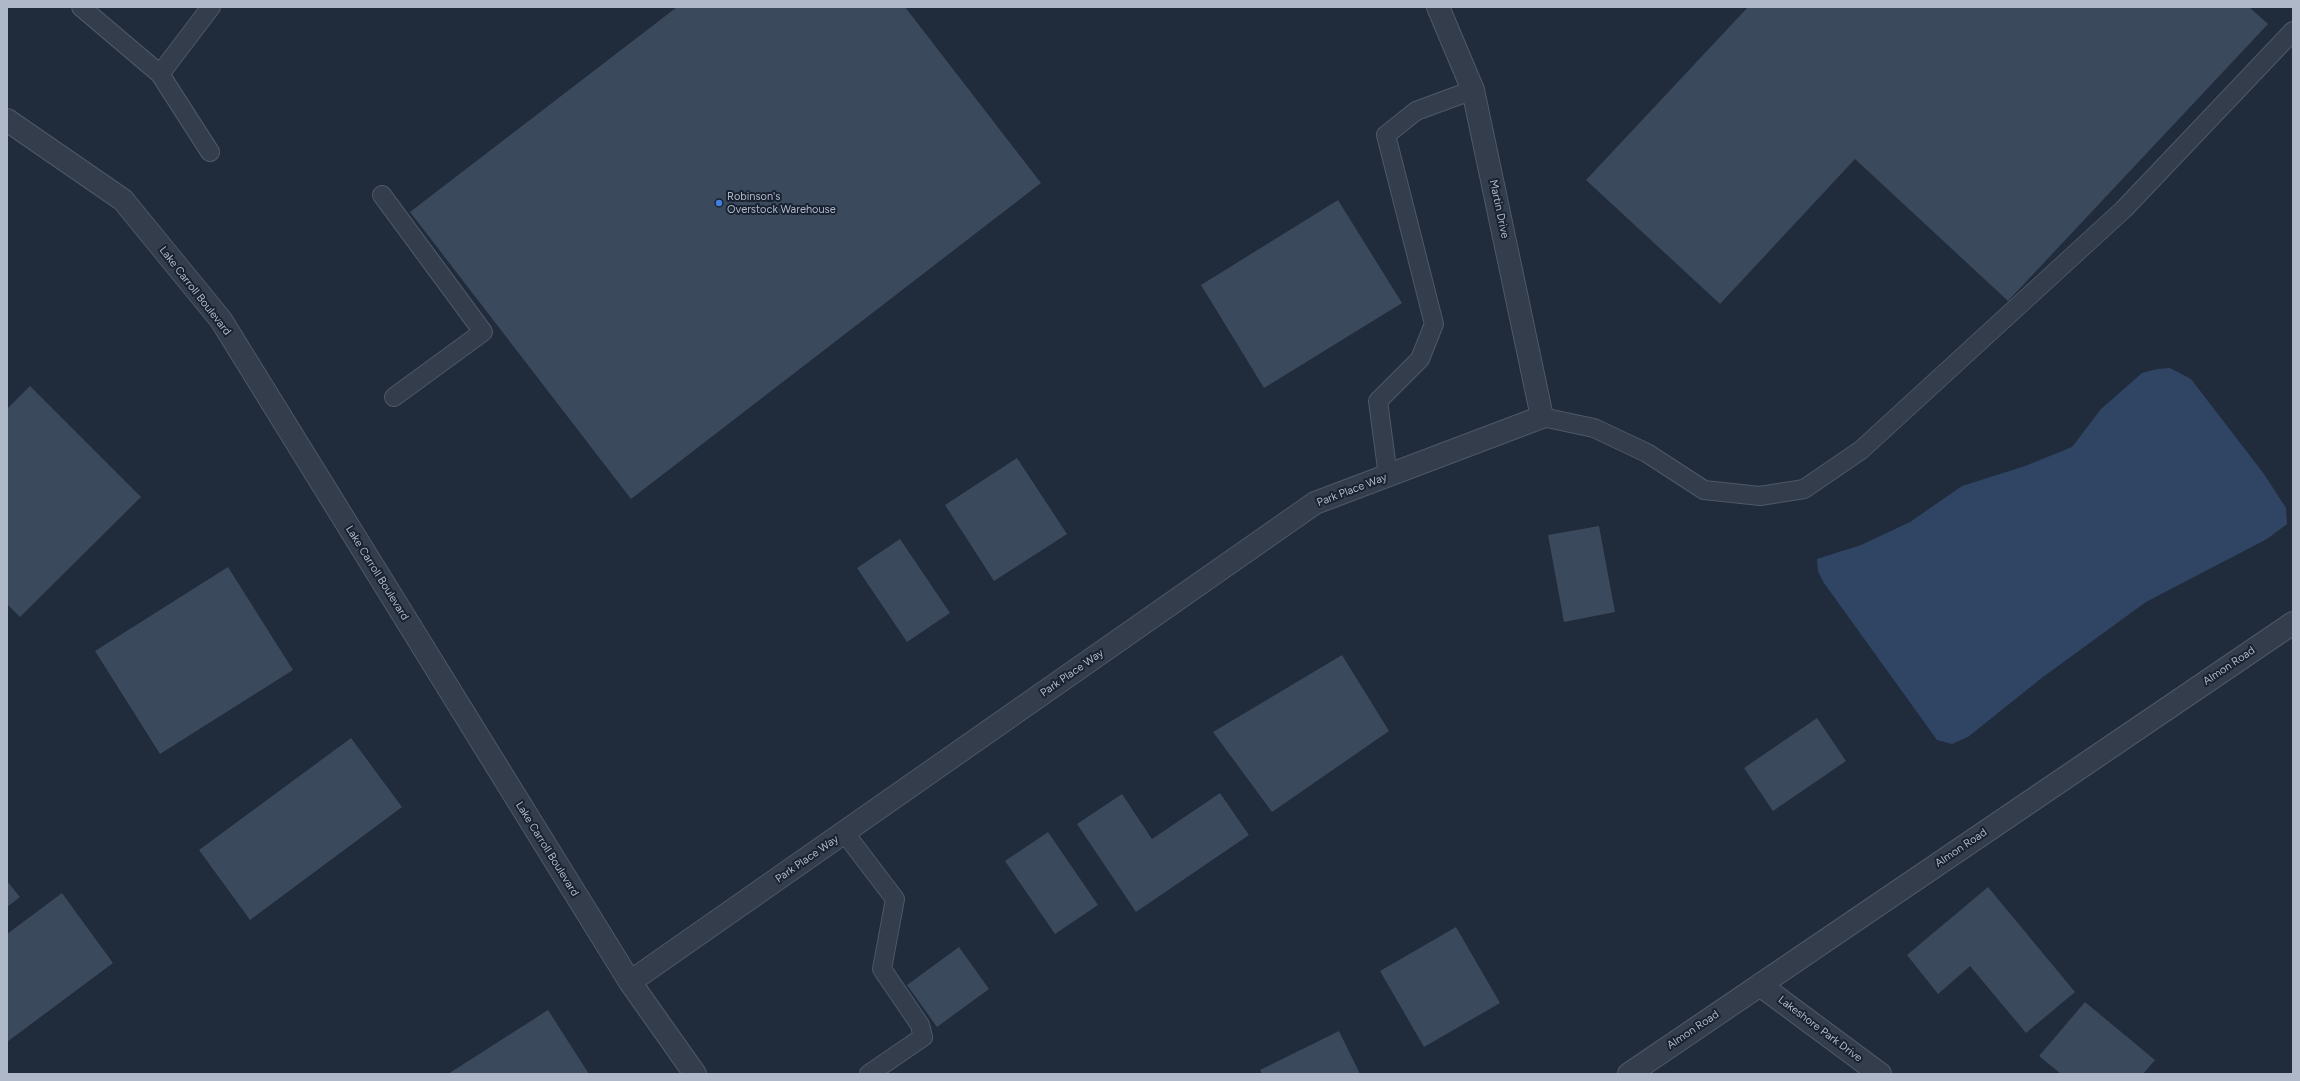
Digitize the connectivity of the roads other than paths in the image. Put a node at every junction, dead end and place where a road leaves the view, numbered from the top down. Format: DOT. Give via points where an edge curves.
graph roads {
  1 [pos="81,7"];
  2 [pos="211,7"];
  3 [pos="1438,7"];
  4 [pos="2293,31"];
  5 [pos="160,74"];
  6 [pos="1473,90"];
  7 [pos="7,120"];
  8 [pos="210,152"];
  9 [pos="382,195"];
  10 [pos="394,397"];
  11 [pos="1542,417"];
  12 [pos="1388,476"];
  13 [pos="2293,622"];
  14 [pos="844,832"];
  15 [pos="630,982"];
  16 [pos="1760,985"];
  17 [pos="694,1074"];
  18 [pos="868,1074"];
  19 [pos="1629,1074"];
  20 [pos="1880,1074"];
  1 -- 5 [label="lane"];
  2 -- 5 [label="lane"];
  3 -- 6 [label="street, Martin Drive"];
  4 -- 11 [label="lane" via="2124,209 1861,450 1804,489 1760,496 1704,490 1647,453 1594,428"];
  5 -- 8 [label="lane"];
  6 -- 11 [label="street, Martin Drive"];
  6 -- 12 [label="lane" via="1416,111 1386,135 1434,324 1420,359 1378,401"];
  7 -- 15 [label="street, Lake Carroll Boulevard" via="123,200 220,320"];
  9 -- 10 [label="lane" via="482,332"];
  11 -- 12 [label="street, Park Place Way"];
  12 -- 14 [label="street, Park Place Way" via="1315,503"];
  13 -- 16 [label="street, Almon Road"];
  14 -- 15 [label="street, Park Place Way"];
  14 -- 18 [label="lane" via="895,899 882,969 920,1025 923,1037"];
  15 -- 17 [label="street, Lake Carroll Boulevard"];
  16 -- 19 [label="street, Almon Road"];
  16 -- 20 [label="street, Lakeshore Park Drive"];
}
